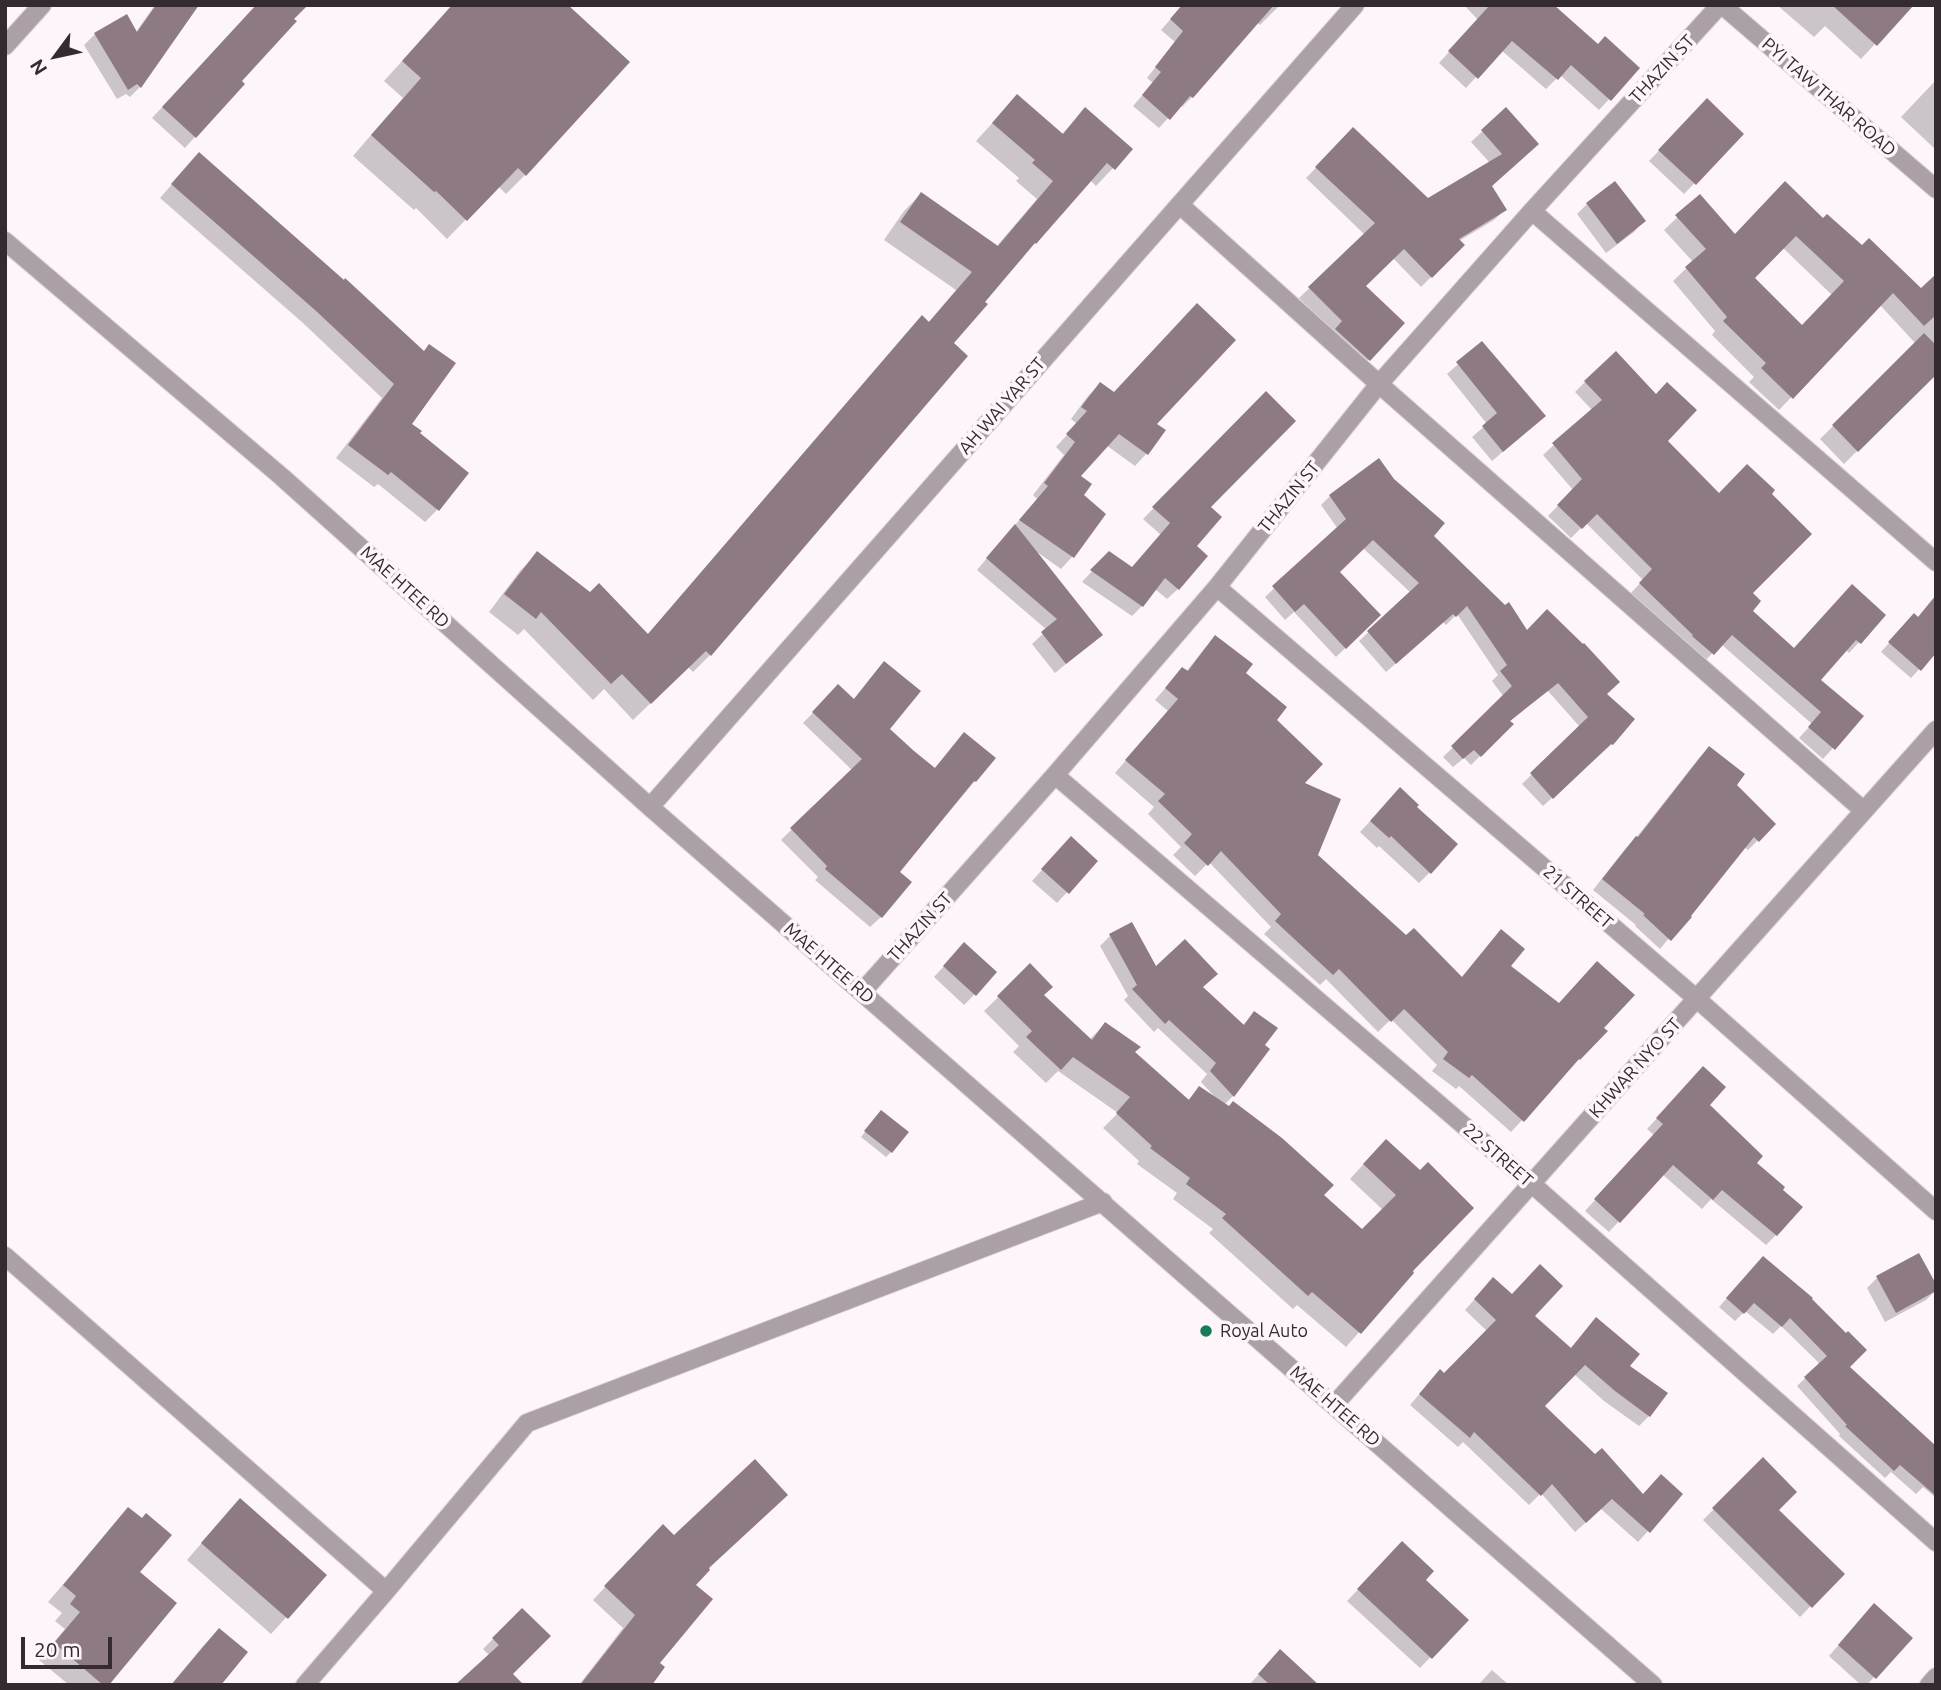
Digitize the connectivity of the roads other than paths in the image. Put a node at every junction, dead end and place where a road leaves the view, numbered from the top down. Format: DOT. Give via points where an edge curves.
graph roads {
  1 [pos="42,5"];
  2 [pos="1355,5"];
  3 [pos="1721,5"];
  4 [pos="5,46"];
  5 [pos="1936,189"];
  6 [pos="1180,205"];
  7 [pos="1532,211"];
  8 [pos="5,241"];
  9 [pos="1379,384"];
  10 [pos="1936,562"];
  11 [pos="1217,587"];
  12 [pos="1936,730"];
  13 [pos="1055,775"];
  14 [pos="649,807"];
  15 [pos="1864,811"];
  16 [pos="862,992"];
  17 [pos="1696,999"];
  18 [pos="1532,1184"];
  19 [pos="1103,1202"];
  20 [pos="1936,1211"];
  21 [pos="5,1256"];
  22 [pos="1334,1405"];
  23 [pos="1936,1542"];
  24 [pos="386,1591"];
  25 [pos="1936,1677"];
  26 [pos="305,1685"];
  27 [pos="1653,1685"];
  28 [pos="1929,1685"];
  1 -- 4 [label="street"];
  2 -- 6 [label="street, AH WAI YAR ST"];
  3 -- 5 [label="street, PYI TAW THAR ROAD"];
  3 -- 7 [label="street, THAZIN ST"];
  6 -- 9 [label="street"];
  6 -- 14 [label="street, AH WAI YAR ST"];
  7 -- 9 [label="street, THAZIN ST"];
  7 -- 10 [label="street"];
  8 -- 14 [label="street, MAE HTEE RD" via="282,477"];
  9 -- 11 [label="street, THAZIN ST"];
  9 -- 15 [label="street"];
  11 -- 13 [label="street, THAZIN ST"];
  11 -- 17 [label="street, 21 STREET"];
  12 -- 15 [label="street, KHWAR NYO ST"];
  13 -- 16 [label="street, THAZIN ST"];
  13 -- 18 [label="street, 22 STREET"];
  14 -- 16 [label="street, MAE HTEE RD"];
  15 -- 17 [label="street, KHWAR NYO ST"];
  16 -- 19 [label="street, MAE HTEE RD"];
  17 -- 18 [label="street, KHWAR NYO ST"];
  17 -- 20 [label="street, 21 STREET"];
  18 -- 22 [label="street, KHWAR NYO ST"];
  18 -- 23 [label="street, 22 STREET"];
  19 -- 22 [label="street, MAE HTEE RD"];
  19 -- 24 [label="street" via="527,1423"];
  21 -- 24 [label="street"];
  22 -- 27 [label="street, MAE HTEE RD"];
  24 -- 26 [label="street"];
  25 -- 28 [label="street"];
}
